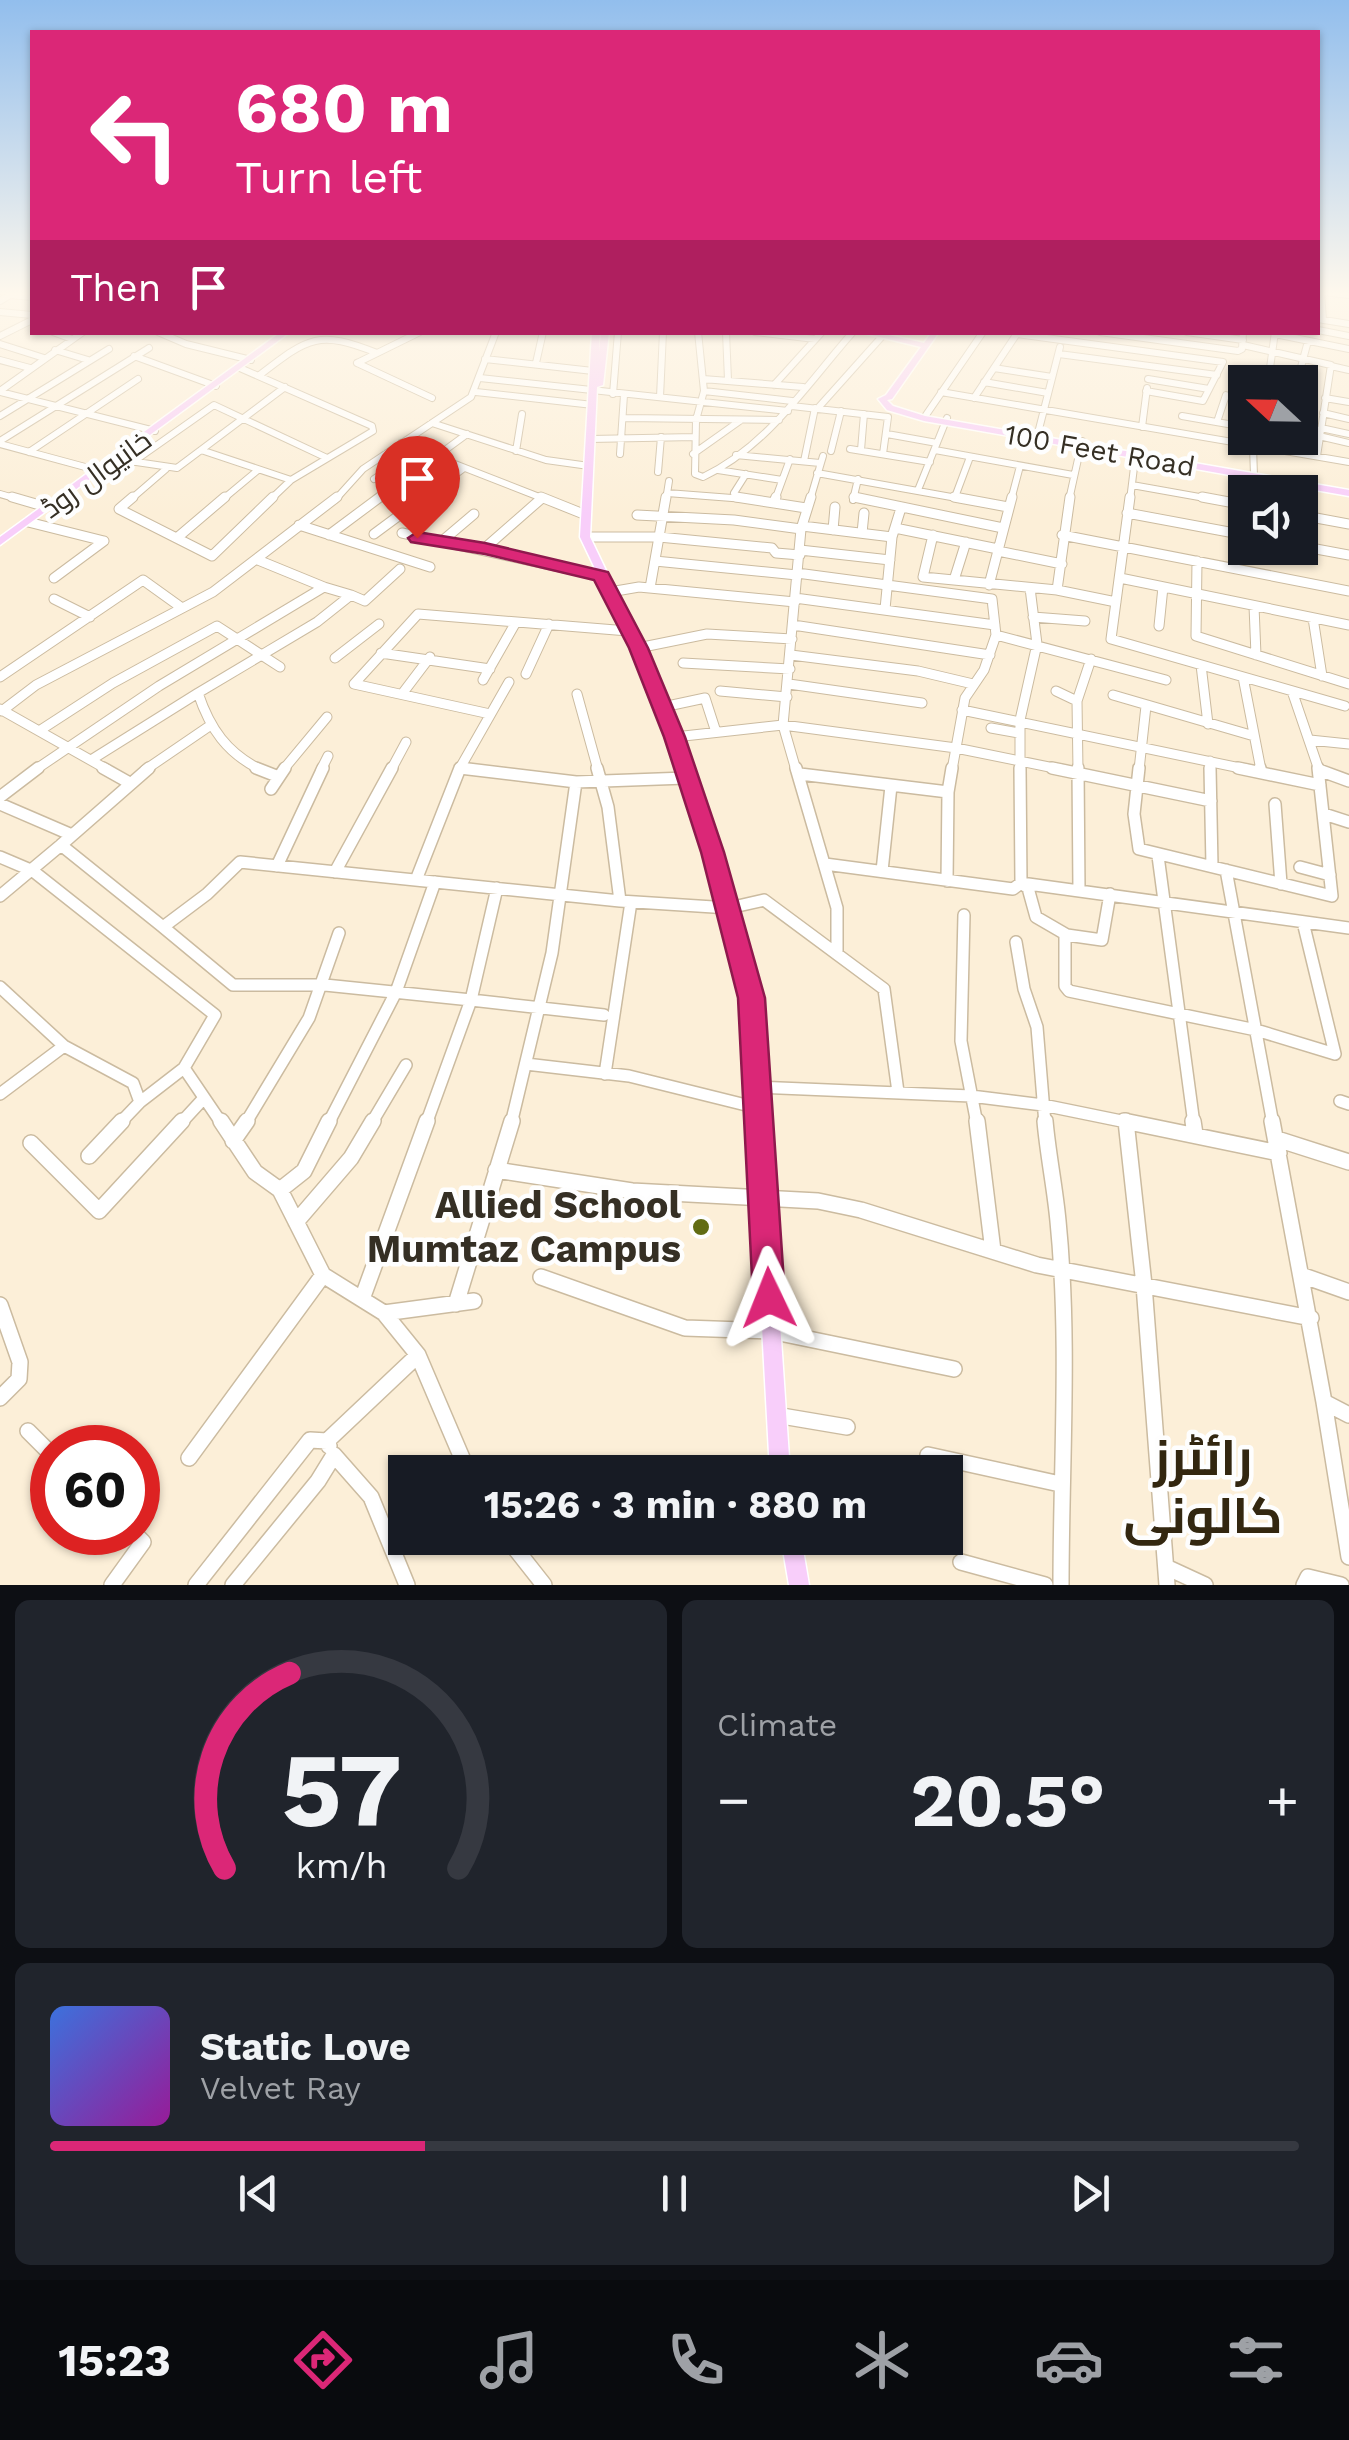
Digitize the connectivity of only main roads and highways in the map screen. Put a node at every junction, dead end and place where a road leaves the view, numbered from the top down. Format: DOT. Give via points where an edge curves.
graph roads {
  1 [pos="240,366"];
  2 [pos="594,366"];
  3 [pos="600,366"];
  4 [pos="908,366"];
  5 [pos="594,396"];
  6 [pos="912,414"];
  7 [pos="946,420"];
  8 [pos="153,431"];
  9 [pos="1081,444"];
  10 [pos="97,470"];
  11 [pos="1349,490"];
  12 [pos="0,540"];
  13 [pos="778,1455"];
  14 [pos="794,1555"];
  15 [pos="800,1585"];
  1 -- 8 [label="main road, خانیوال روڈ"];
  2 -- 5 [label="main road"];
  3 -- 5 [label="main road"];
  4 -- 6 [label="main road, 100 Feet Road" via="882,400"];
  5 -- 13 [label="main road" via="585,536 674,737 751,998"];
  6 -- 7 [label="main road, 100 Feet Road"];
  6 -- 7 [label="main road, 100 Feet Road"];
  7 -- 9 [label="main road, 100 Feet Road"];
  7 -- 9 [label="main road, 100 Feet Road"];
  8 -- 10 [label="main road, خانیوال روڈ"];
  8 -- 10 [label="main road, خانیوال روڈ"];
  9 -- 11 [label="main road, 100 Feet Road"];
  10 -- 12 [label="main road, خانیوال روڈ"];
  10 -- 12 [label="main road, خانیوال روڈ"];
  14 -- 15 [label="main road"];
}
